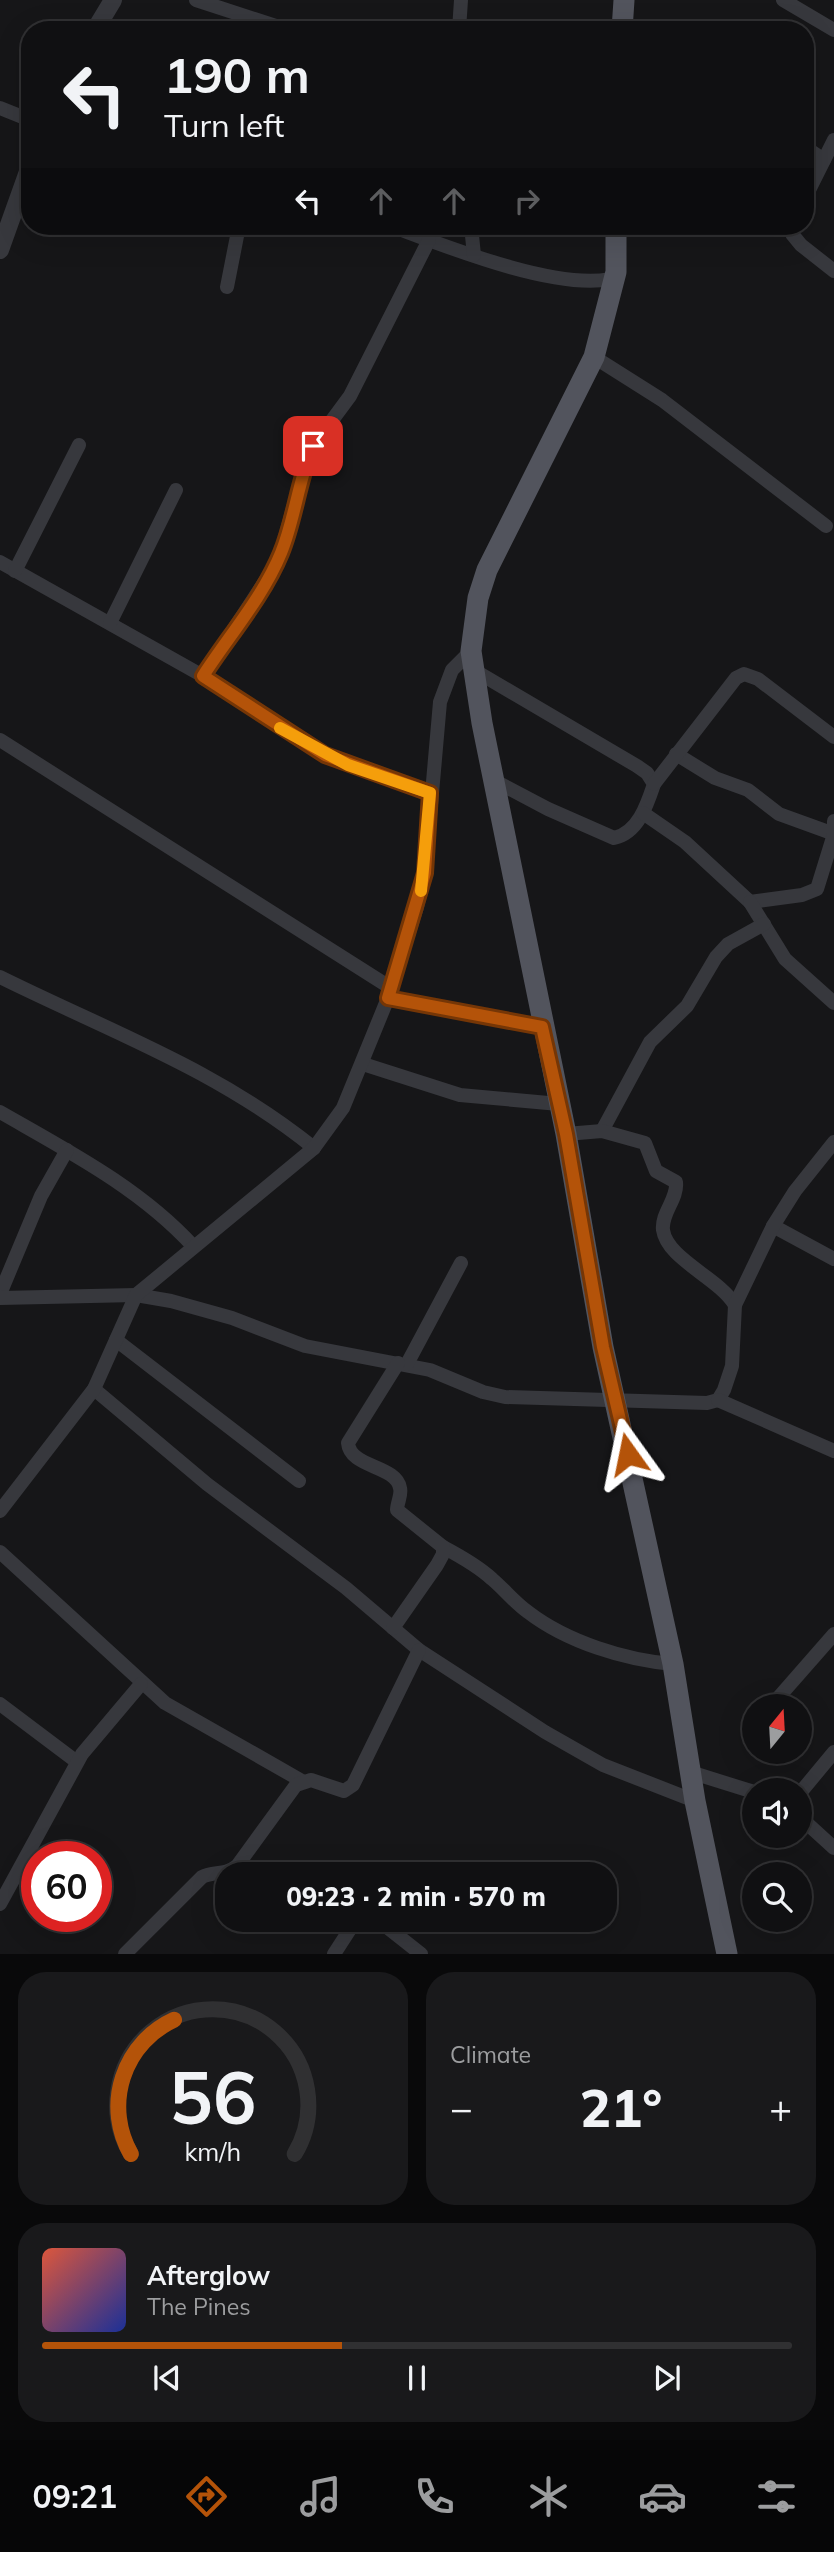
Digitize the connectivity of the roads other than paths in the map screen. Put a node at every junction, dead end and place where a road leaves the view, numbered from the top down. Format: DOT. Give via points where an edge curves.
graph roads {
  1 [pos="113,0"];
  2 [pos="196,0"];
  3 [pos="461,0"];
  4 [pos="615,0"];
  5 [pos="624,0"];
  6 [pos="792,2"];
  7 [pos="100,21"];
  8 [pos="260,21"];
  9 [pos="460,21"];
  10 [pos="614,21"];
  11 [pos="623,21"];
  12 [pos="834,30"];
  13 [pos="0,108"];
  14 [pos="21,116"];
  15 [pos="834,140"];
  16 [pos="814,153"];
  17 [pos="824,160"];
  18 [pos="814,180"];
  19 [pos="21,191"];
  20 [pos="237,235"];
  21 [pos="415,235"];
  22 [pos="472,235"];
  23 [pos="607,235"];
  24 [pos="616,235"];
  25 [pos="793,235"];
  26 [pos="429,240"];
  27 [pos="0,250"];
  28 [pos="474,256"];
  29 [pos="834,271"];
  30 [pos="610,282"];
  31 [pos="227,287"];
  32 [pos="594,357"];
  33 [pos="79,445"];
  34 [pos="176,490"];
  35 [pos="826,526"];
  36 [pos="0,562"];
  37 [pos="15,571"];
  38 [pos="110,624"];
  39 [pos="472,660"];
  40 [pos="203,676"];
  41 [pos="834,737"];
  42 [pos="0,740"];
  43 [pos="676,754"];
  44 [pos="493,780"];
  45 [pos="654,784"];
  46 [pos="430,793"];
  47 [pos="643,813"];
  48 [pos="834,821"];
  49 [pos="834,834"];
  50 [pos="750,902"];
  51 [pos="764,924"];
  52 [pos="0,977"];
  53 [pos="389,993"];
  54 [pos="834,1003"];
  55 [pos="542,1027"];
  56 [pos="363,1064"];
  57 [pos="559,1104"];
  58 [pos="0,1112"];
  59 [pos="602,1131"];
  60 [pos="566,1134"];
  61 [pos="834,1142"];
  62 [pos="314,1148"];
  63 [pos="66,1150"];
  64 [pos="774,1226"];
  65 [pos="193,1246"];
  66 [pos="834,1259"];
  67 [pos="461,1263"];
  68 [pos="136,1295"];
  69 [pos="0,1296"];
  70 [pos="735,1305"];
  71 [pos="116,1340"];
  72 [pos="403,1364"];
  73 [pos="94,1389"];
  74 [pos="718,1400"];
  75 [pos="617,1402"];
  76 [pos="834,1451"];
  77 [pos="299,1481"];
  78 [pos="2,1505"];
  79 [pos="443,1547"];
  80 [pos="0,1552"];
  81 [pos="393,1628"];
  82 [pos="834,1634"];
  83 [pos="419,1650"];
  84 [pos="673,1664"];
  85 [pos="141,1685"];
  86 [pos="782,1694"];
  87 [pos="0,1704"];
  88 [pos="834,1752"];
  89 [pos="77,1762"];
  90 [pos="690,1772"];
  91 [pos="812,1779"];
  92 [pos="302,1781"];
  93 [pos="742,1788"];
  94 [pos="695,1801"];
  95 [pos="812,1828"];
  96 [pos="834,1848"];
  97 [pos="0,1904"];
  98 [pos="348,1932"];
  99 [pos="393,1932"];
  100 [pos="125,1954"];
  101 [pos="334,1954"];
  102 [pos="421,1954"];
  103 [pos="727,1954"];
  1 -- 7 [label="street"];
  2 -- 8 [label="street"];
  3 -- 9 [label="street"];
  4 -- 10 [label="main road"];
  5 -- 11 [label="main road"];
  6 -- 12 [label="street"];
  13 -- 14 [label="street"];
  15 -- 17 [label="street"];
  16 -- 17 [label="street"];
  17 -- 18 [label="street"];
  19 -- 27 [label="street"];
  20 -- 31 [label="street"];
  21 -- 26 [label="street"];
  22 -- 28 [label="street"];
  23 -- 30 [label="main road"];
  24 -- 30 [label="main road" via="616,272"];
  25 -- 29 [label="street"];
  26 -- 28 [label="street"];
  26 -- 40 [label="street" via="350,396 313,446 274,569"];
  28 -- 30 [label="street" via="572,281"];
  30 -- 32 [label="main road"];
  32 -- 35 [label="street" via="663,400"];
  32 -- 39 [label="main road" via="487,570 478,598"];
  33 -- 37 [label="street"];
  34 -- 38 [label="street"];
  36 -- 37 [label="street"];
  37 -- 38 [label="street"];
  38 -- 40 [label="street"];
  39 -- 44 [label="main road"];
  39 -- 45 [label="street" via="637,766"];
  39 -- 46 [label="street" via="452,670 440,702"];
  40 -- 46 [label="street" via="325,755"];
  41 -- 43 [label="street" via="758,679 744,674 736,678"];
  42 -- 53 [label="street"];
  43 -- 45 [label="street"];
  43 -- 49 [label="street" via="715,778 748,790 779,814"];
  44 -- 47 [label="street" via="614,838 630,831"];
  44 -- 55 [label="main road"];
  45 -- 47 [label="street"];
  46 -- 53 [label="street" via="425,873"];
  47 -- 50 [label="street" via="685,842"];
  48 -- 49 [label="street"];
  49 -- 50 [label="street" via="812,893"];
  50 -- 51 [label="street"];
  51 -- 54 [label="street" via="785,959"];
  51 -- 59 [label="street" via="728,944 716,957 687,1006 650,1042"];
  52 -- 62 [label="street" via="199,1070"];
  53 -- 55 [label="street"];
  53 -- 56 [label="street"];
  55 -- 57 [label="main road"];
  56 -- 57 [label="street" via="460,1094"];
  56 -- 62 [label="street" via="343,1108"];
  57 -- 60 [label="main road"];
  58 -- 63 [label="street"];
  59 -- 60 [label="street"];
  59 -- 70 [label="street" via="645,1143 656,1171 676,1182 664,1221 666,1238 680,1255 722,1287"];
  60 -- 75 [label="main road"];
  61 -- 64 [label="street"];
  62 -- 65 [label="street"];
  63 -- 65 [label="street" via="152,1206"];
  63 -- 69 [label="street" via="41,1195"];
  64 -- 66 [label="street"];
  64 -- 70 [label="street"];
  65 -- 68 [label="street"];
  67 -- 72 [label="street"];
  68 -- 69 [label="street"];
  68 -- 71 [label="street"];
  68 -- 72 [label="street" via="204,1308 305,1346"];
  70 -- 74 [label="street" via="732,1366"];
  71 -- 73 [label="street"];
  71 -- 77 [label="street"];
  72 -- 75 [label="street" via="505,1397"];
  72 -- 79 [label="street" via="348,1448 395,1479 400,1487 397,1510"];
  73 -- 78 [label="street"];
  73 -- 81 [label="street" via="207,1484"];
  74 -- 75 [label="street"];
  74 -- 76 [label="street"];
  75 -- 84 [label="main road"];
  79 -- 81 [label="street" via="437,1565"];
  79 -- 84 [label="street" via="491,1577 542,1621 610,1653"];
  80 -- 85 [label="street"];
  81 -- 83 [label="street"];
  82 -- 86 [label="street"];
  83 -- 92 [label="street" via="353,1785 345,1791"];
  83 -- 94 [label="street" via="603,1765"];
  84 -- 90 [label="main road"];
  85 -- 89 [label="street"];
  85 -- 92 [label="street" via="181,1714"];
  87 -- 89 [label="street"];
  88 -- 91 [label="street"];
  89 -- 97 [label="street"];
  90 -- 93 [label="street"];
  90 -- 94 [label="main road"];
  92 -- 100 [label="street" via="237,1866 228,1874 202,1877"];
  94 -- 103 [label="main road"];
  95 -- 96 [label="street"];
  98 -- 101 [label="street"];
  99 -- 102 [label="street"];
}
